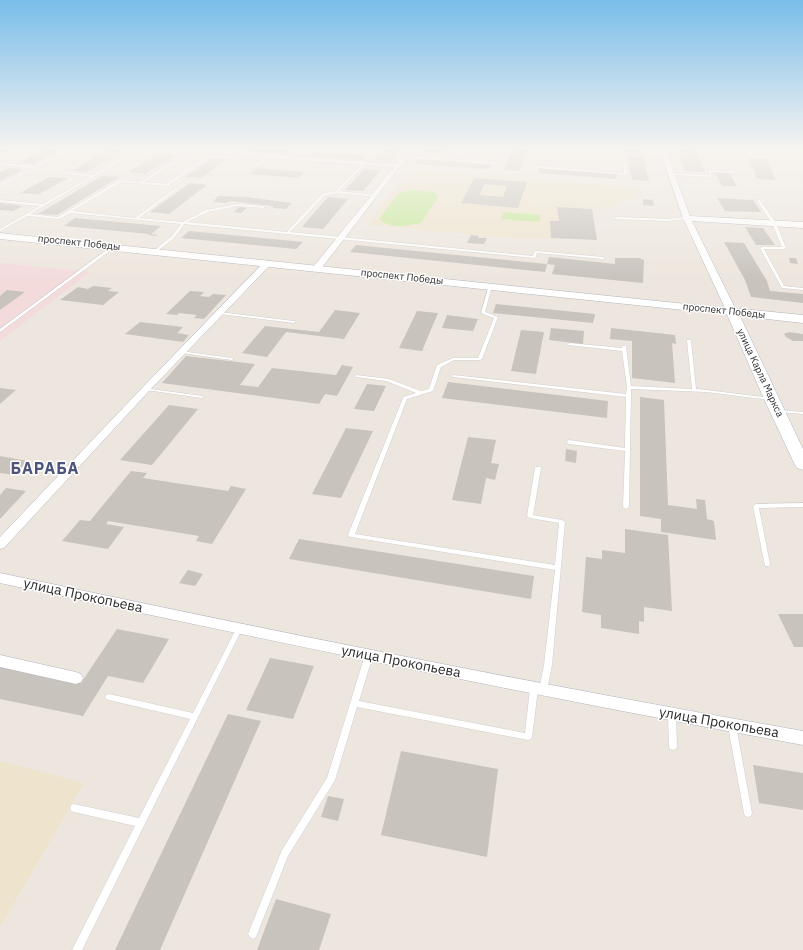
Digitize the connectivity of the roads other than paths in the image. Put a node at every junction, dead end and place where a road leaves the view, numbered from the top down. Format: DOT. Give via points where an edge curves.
graph roads {
  1 [pos="65,192"];
  2 [pos="102,192"];
  3 [pos="172,192"];
  4 [pos="335,192"];
  5 [pos="340,192"];
  6 [pos="379,192"];
  7 [pos="678,192"];
  8 [pos="376,196"];
  9 [pos="0,201"];
  10 [pos="759,201"];
  11 [pos="43,205"];
  12 [pos="263,207"];
  13 [pos="70,212"];
  14 [pos="26,215"];
  15 [pos="616,218"];
  16 [pos="687,218"];
  17 [pos="136,219"];
  18 [pos="774,223"];
  19 [pos="183,224"];
  20 [pos="802,227"];
  21 [pos="0,230"];
  22 [pos="288,233"];
  23 [pos="0,236"];
  24 [pos="341,238"];
  25 [pos="113,247"];
  26 [pos="156,251"];
  27 [pos="603,258"];
  28 [pos="268,263"];
  29 [pos="317,268"];
  30 [pos="490,286"];
  31 [pos="803,289"];
  32 [pos="732,312"];
  33 [pos="220,314"];
  34 [pos="803,319"];
  35 [pos="294,322"];
  36 [pos="0,331"];
  37 [pos="689,341"];
  38 [pos="570,344"];
  39 [pos="182,352"];
  40 [pos="232,359"];
  41 [pos="356,376"];
  42 [pos="453,376"];
  43 [pos="629,387"];
  44 [pos="146,389"];
  45 [pos="694,390"];
  46 [pos="422,393"];
  47 [pos="202,396"];
  48 [pos="629,396"];
  49 [pos="774,405"];
  50 [pos="803,413"];
  51 [pos="569,442"];
  52 [pos="628,450"];
  53 [pos="803,465"];
  54 [pos="538,468"];
  55 [pos="803,505"];
  56 [pos="626,507"];
  57 [pos="0,545"];
  58 [pos="767,564"];
  59 [pos="558,568"];
  60 [pos="0,578"];
  61 [pos="239,629"];
  62 [pos="369,656"];
  63 [pos="0,661"];
  64 [pos="76,678"];
  65 [pos="538,690"];
  66 [pos="109,697"];
  67 [pos="354,703"];
  68 [pos="672,715"];
  69 [pos="195,717"];
  70 [pos="732,726"];
  71 [pos="803,738"];
  72 [pos="673,747"];
  73 [pos="74,808"];
  74 [pos="748,813"];
  75 [pos="141,823"];
  76 [pos="253,934"];
  77 [pos="77,950"];
  1 -- 11 [label="lane"];
  2 -- 13 [label="lane"];
  3 -- 17 [label="lane"];
  4 -- 22 [label="lane" via="323,194"];
  5 -- 8 [label="lane"];
  6 -- 8 [label="street"];
  7 -- 16 [label="street, улица Карла Маркса"];
  8 -- 24 [label="street"];
  9 -- 11 [label="lane"];
  10 -- 18 [label="lane"];
  11 -- 14 [label="lane"];
  12 -- 19 [label="lane" via="237,204 207,211"];
  13 -- 14 [label="lane" via="59,218"];
  13 -- 17 [label="lane"];
  14 -- 21 [label="lane"];
  15 -- 16 [label="lane"];
  16 -- 18 [label="street"];
  16 -- 32 [label="street, улица Карла Маркса"];
  17 -- 19 [label="lane"];
  18 -- 20 [label="street"];
  18 -- 31 [label="lane" via="784,248 762,248 783,287"];
  19 -- 22 [label="lane"];
  19 -- 26 [label="lane" via="173,238"];
  22 -- 24 [label="lane"];
  23 -- 25 [label="street, проспект Победы"];
  24 -- 27 [label="lane" via="534,257 536,252"];
  24 -- 29 [label="street"];
  25 -- 26 [label="street, проспект Победы"];
  25 -- 36 [label="lane"];
  26 -- 28 [label="street, проспект Победы"];
  28 -- 29 [label="street, проспект Победы"];
  28 -- 33 [label="street"];
  29 -- 30 [label="street, проспект Победы"];
  30 -- 32 [label="street, проспект Победы"];
  30 -- 46 [label="lane" via="483,313 496,317 480,359 453,359 439,366 431,390"];
  32 -- 34 [label="main road, проспект Победы"];
  32 -- 49 [label="main road, улица Карла Маркса"];
  33 -- 35 [label="lane"];
  33 -- 39 [label="street"];
  37 -- 45 [label="lane"];
  38 -- 43 [label="lane" via="624,349"];
  39 -- 40 [label="lane"];
  39 -- 44 [label="street"];
  41 -- 46 [label="lane" via="387,380"];
  42 -- 48 [label="lane"];
  43 -- 45 [label="lane"];
  43 -- 48 [label="lane"];
  44 -- 47 [label="lane"];
  44 -- 57 [label="street"];
  45 -- 49 [label="lane"];
  46 -- 59 [label="lane" via="405,398 351,535"];
  48 -- 52 [label="lane"];
  49 -- 50 [label="lane"];
  49 -- 53 [label="main road, улица Карла Маркса"];
  51 -- 52 [label="lane"];
  52 -- 56 [label="lane"];
  54 -- 59 [label="lane" via="530,516 562,522"];
  55 -- 58 [label="lane" via="756,506"];
  59 -- 65 [label="lane" via="548,665"];
  60 -- 61 [label="street, улица Прокопьева"];
  61 -- 62 [label="street, улица Прокопьева"];
  61 -- 69 [label="lane"];
  62 -- 65 [label="street, улица Прокопьева"];
  62 -- 67 [label="lane"];
  63 -- 64 [label="street"];
  65 -- 67 [label="lane" via="528,737"];
  65 -- 68 [label="street, улица Прокопьева"];
  66 -- 69 [label="lane"];
  67 -- 76 [label="lane" via="330,780 285,854"];
  68 -- 70 [label="street, улица Прокопьева"];
  68 -- 72 [label="lane"];
  69 -- 75 [label="lane"];
  70 -- 71 [label="street, улица Прокопьева"];
  70 -- 74 [label="lane"];
  73 -- 75 [label="lane"];
  75 -- 77 [label="lane"];
}
